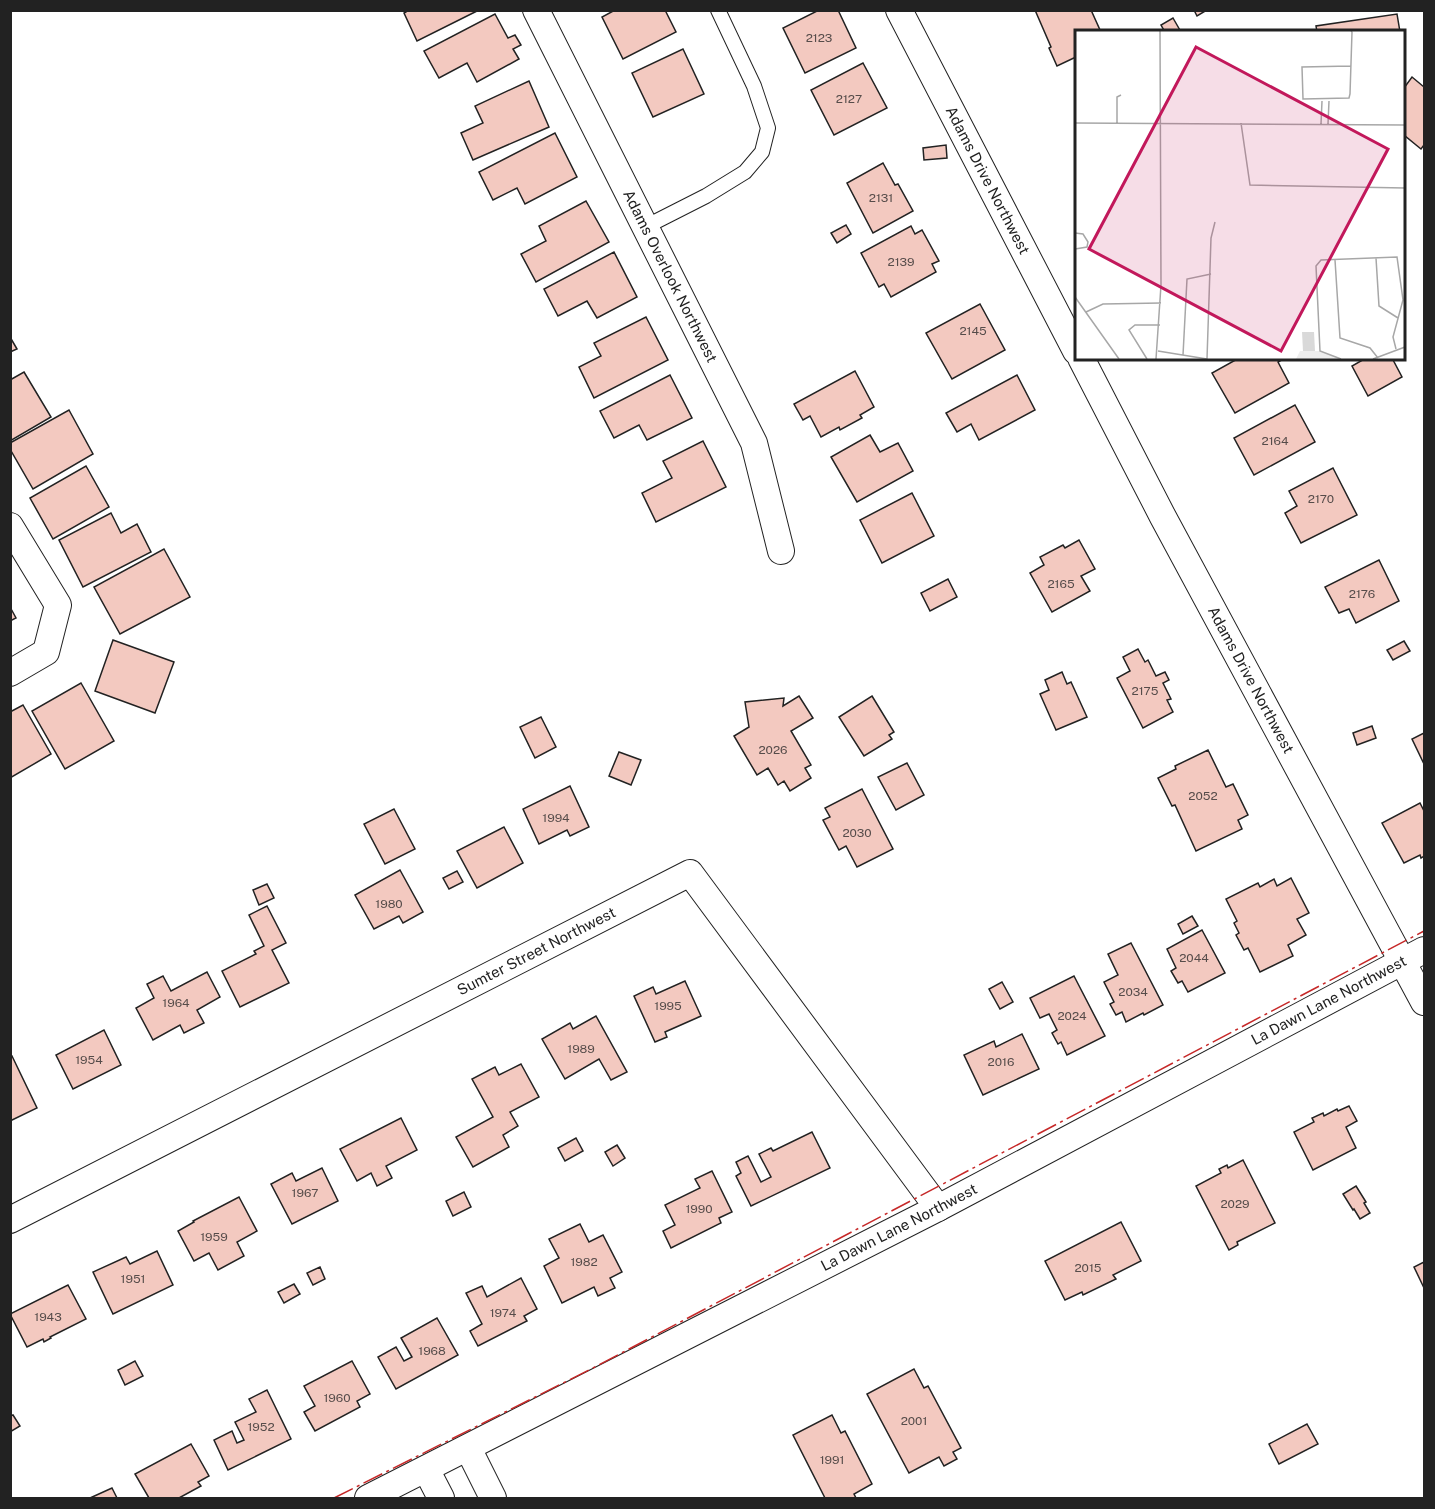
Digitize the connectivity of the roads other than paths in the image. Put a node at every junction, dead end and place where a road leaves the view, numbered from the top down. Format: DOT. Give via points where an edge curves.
graph roads {
  1 [pos="536,10"];
  2 [pos="718,10"];
  3 [pos="899,10"];
  4 [pos="645,227"];
  5 [pos="1075,347"];
  6 [pos="1082,360"];
  7 [pos="10,526"];
  8 [pos="781,551"];
  9 [pos="10,673"];
  10 [pos="1413,956"];
  11 [pos="1425,1002"];
  12 [pos="938,1208"];
  13 [pos="10,1220"];
  14 [pos="468,1448"];
  15 [pos="426,1469"];
  16 [pos="368,1498"];
  17 [pos="441,1498"];
  18 [pos="493,1498"];
  1 -- 4 [label="street, Adams Overlook Northwest"];
  2 -- 4 [label="lane" via="754,86 768,128 762,152 745,172"];
  3 -- 5 [label="street, Adams Drive Northwest"];
  4 -- 8 [label="street, Adams Overlook Northwest" via="754,443"];
  6 -- 10 [label="street, Adams Drive Northwest" via="1169,527"];
  7 -- 9 [label="street" via="58,605 46,652"];
  10 -- 11 [label="street, Adams Drive Northwest"];
  10 -- 12 [label="street, La Dawn Lane Northwest"];
  12 -- 13 [label="street, Sumter Street Northwest" via="690,873"];
  12 -- 14 [label="street, La Dawn Lane Northwest"];
  14 -- 15 [label="street, La Dawn Lane Northwest"];
  14 -- 18 [label="street"];
  15 -- 16 [label="street, La Dawn Lane Northwest"];
  15 -- 17 [label="street"];
}
